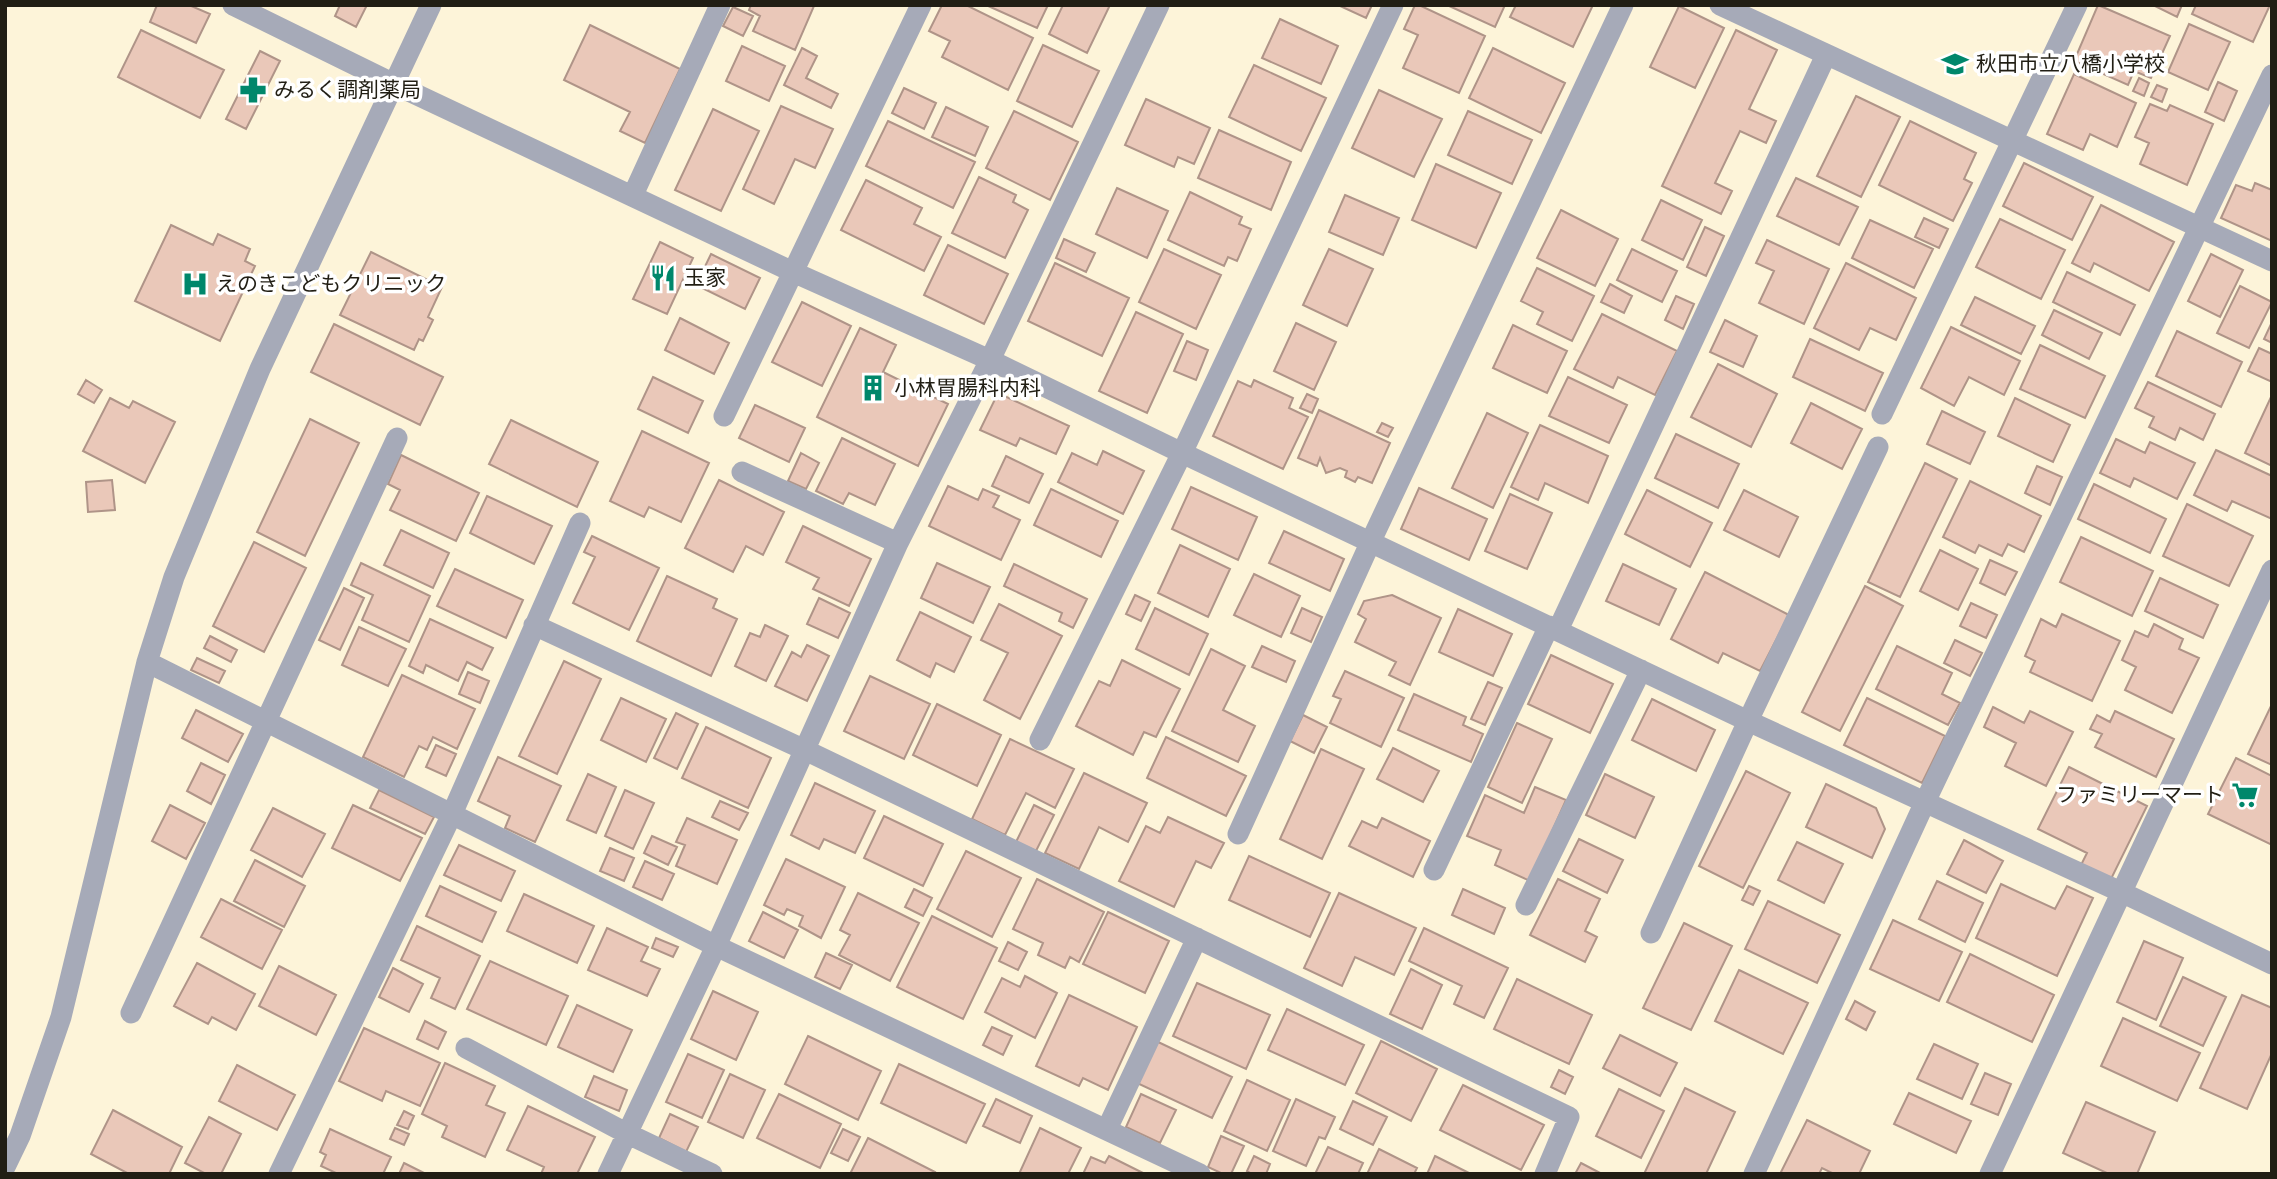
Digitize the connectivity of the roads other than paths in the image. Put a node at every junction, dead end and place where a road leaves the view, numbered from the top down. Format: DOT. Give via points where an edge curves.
graph roads {
  1 [pos="233,5"];
  2 [pos="431,5"];
  3 [pos="720,5"];
  4 [pos="921,5"];
  5 [pos="1160,5"];
  6 [pos="1393,5"];
  7 [pos="1623,5"];
  8 [pos="1720,5"];
  9 [pos="2077,5"];
  10 [pos="1826,55"];
  11 [pos="2272,75"];
  12 [pos="394,84"];
  13 [pos="2014,141"];
  14 [pos="633,195"];
  15 [pos="2200,227"];
  16 [pos="2272,261"];
  17 [pos="793,272"];
  18 [pos="990,360"];
  19 [pos="1882,414"];
  20 [pos="724,416"];
  21 [pos="397,438"];
  22 [pos="1878,447"];
  23 [pos="1182,453"];
  24 [pos="742,472"];
  25 [pos="580,523"];
  26 [pos="1371,541"];
  27 [pos="898,544"];
  28 [pos="2272,570"];
  29 [pos="534,625"];
  30 [pos="1554,628"];
  31 [pos="147,662"];
  32 [pos="1641,670"];
  33 [pos="1748,721"];
  34 [pos="265,722"];
  35 [pos="1040,740"];
  36 [pos="805,750"];
  37 [pos="1925,802"];
  38 [pos="452,814"];
  39 [pos="1238,834"];
  40 [pos="1434,870"];
  41 [pos="2121,892"];
  42 [pos="1526,905"];
  43 [pos="1651,933"];
  44 [pos="1197,938"];
  45 [pos="716,946"];
  46 [pos="2272,964"];
  47 [pos="131,1013"];
  48 [pos="466,1048"];
  49 [pos="1107,1129"];
  50 [pos="626,1133"];
  51 [pos="5,1167"];
  52 [pos="279,1174"];
  53 [pos="608,1174"];
  54 [pos="712,1174"];
  55 [pos="1200,1174"];
  56 [pos="1545,1174"];
  57 [pos="1754,1174"];
  58 [pos="1990,1174"];
  1 -- 12 [label="street"];
  2 -- 12 [label="street"];
  3 -- 14 [label="street"];
  4 -- 17 [label="street"];
  5 -- 18 [label="street"];
  6 -- 23 [label="street"];
  7 -- 26 [label="street"];
  8 -- 10 [label="street"];
  9 -- 13 [label="street"];
  10 -- 13 [label="street"];
  10 -- 30 [label="street"];
  11 -- 15 [label="street"];
  12 -- 14 [label="street"];
  12 -- 31 [label="street" via="260,369 174,577"];
  13 -- 15 [label="street"];
  13 -- 19 [label="street"];
  14 -- 17 [label="street"];
  15 -- 16 [label="street"];
  15 -- 37 [label="street"];
  17 -- 18 [label="street"];
  17 -- 20 [label="street"];
  18 -- 23 [label="street"];
  18 -- 27 [label="street"];
  21 -- 34 [label="street"];
  22 -- 33 [label="street"];
  23 -- 26 [label="street"];
  23 -- 35 [label="street"];
  24 -- 27 [label="street"];
  25 -- 29 [label="street"];
  26 -- 30 [label="street"];
  26 -- 39 [label="street"];
  27 -- 36 [label="street"];
  28 -- 41 [label="street"];
  29 -- 36 [label="street"];
  29 -- 38 [label="street"];
  30 -- 32 [label="street"];
  30 -- 40 [label="street"];
  31 -- 34 [label="street"];
  31 -- 51 [label="street" via="61,1017"];
  32 -- 33 [label="street"];
  32 -- 42 [label="street"];
  33 -- 37 [label="street"];
  33 -- 43 [label="street"];
  34 -- 38 [label="street"];
  34 -- 47 [label="street"];
  36 -- 44 [label="street"];
  36 -- 45 [label="street"];
  37 -- 41 [label="street"];
  37 -- 57 [label="street"];
  38 -- 45 [label="street"];
  38 -- 52 [label="street"];
  41 -- 46 [label="street"];
  41 -- 58 [label="street"];
  44 -- 49 [label="street"];
  44 -- 56 [label="street" via="1569,1117"];
  45 -- 49 [label="street"];
  45 -- 50 [label="street"];
  48 -- 50 [label="street"];
  49 -- 55 [label="street"];
  50 -- 53 [label="street"];
  50 -- 54 [label="street"];
}
